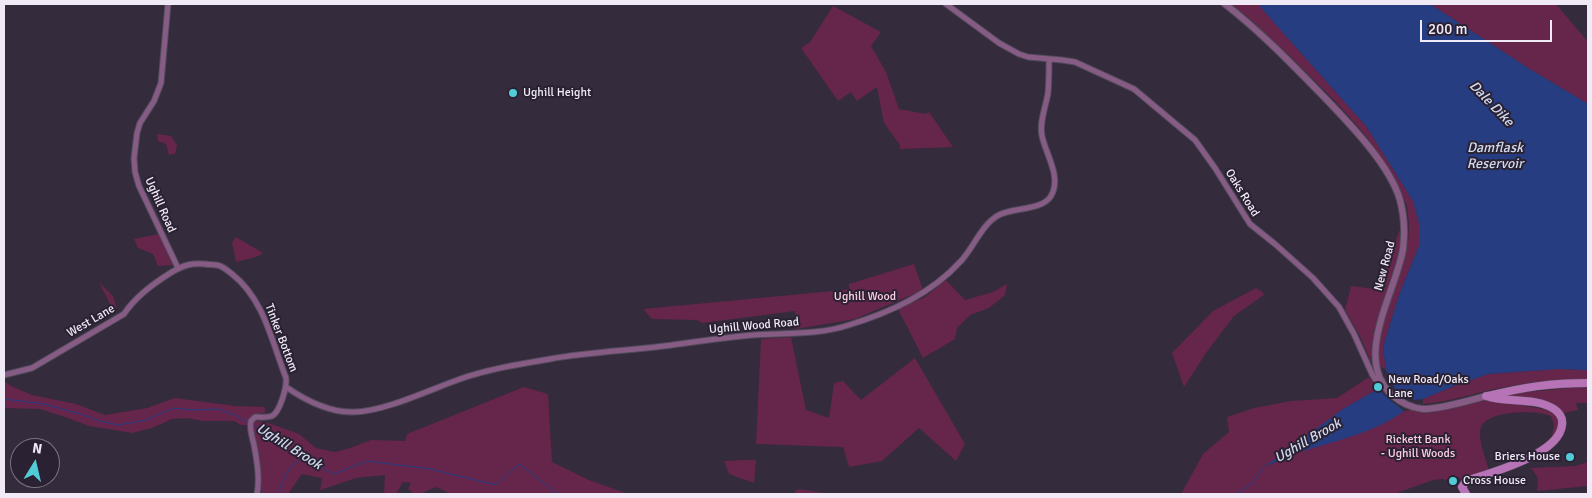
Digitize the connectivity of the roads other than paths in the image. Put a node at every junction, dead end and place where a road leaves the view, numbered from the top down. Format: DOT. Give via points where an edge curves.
graph roads {
  1 [pos="168,4"];
  2 [pos="946,4"];
  3 [pos="1225,4"];
  4 [pos="1049,59"];
  5 [pos="178,268"];
  6 [pos="4,375"];
  7 [pos="1382,381"];
  8 [pos="1588,384"];
  9 [pos="286,387"];
  10 [pos="1486,396"];
  11 [pos="257,494"];
  12 [pos="1466,494"];
  1 -- 5 [label="street, Ughill Road" via="161,83 138,128 134,158 137,180"];
  2 -- 4 [label="street, Oaks Road" via="1019,54"];
  3 -- 7 [label="street, New Road" via="1294,66 1354,128 1392,180 1400,199 1403,249 1375,351"];
  4 -- 7 [label="street, Oaks Road" via="1082,64 1134,89 1196,140 1250,224 1313,278 1339,307 1372,374"];
  4 -- 9 [label="street, Ughill Wood Road" via="1041,134 1054,172 1051,197 1033,207 995,217 943,279 923,294 886,312 846,326 822,330 751,335 552,359 476,374 397,403 358,412 340,411 307,401"];
  5 -- 6 [label="street, West Lane" via="135,301 124,314 32,368"];
  5 -- 9 [label="street, Tinker Bottom" via="195,264 220,266 248,288 261,311 286,378"];
  7 -- 10 [label="street, New Road" via="1398,400 1420,408 1456,404"];
  8 -- 10 [label="main road, New Road" via="1542,385"];
  9 -- 11 [label="street" via="273,415 255,417 250,424 257,466"];
  10 -- 12 [label="main road" via="1550,407 1561,415 1562,430 1549,445 1517,464 1466,481 1462,487"];
}
